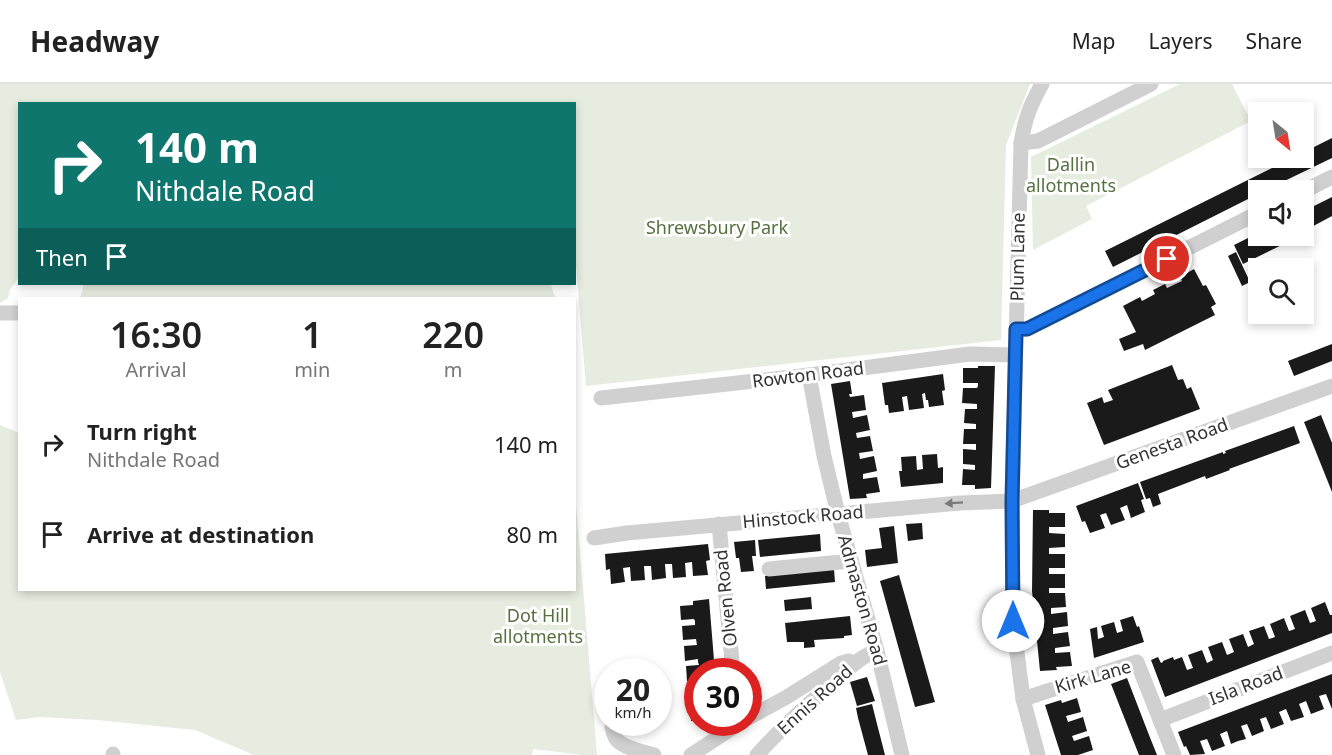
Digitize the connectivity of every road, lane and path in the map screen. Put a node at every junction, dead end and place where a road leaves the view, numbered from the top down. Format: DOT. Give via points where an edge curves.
graph roads {
  1 [pos="1042,84"];
  2 [pos="1151,84"];
  3 [pos="1021,143"];
  4 [pos="1332,177"];
  5 [pos="1314,186"];
  6 [pos="1248,218"];
  7 [pos="0,313"];
  8 [pos="18,313"];
  9 [pos="1016,329"];
  10 [pos="1016,355"];
  11 [pos="809,375"];
  12 [pos="1331,388"];
  13 [pos="601,398"];
  14 [pos="1012,501"];
  15 [pos="838,514"];
  16 [pos="719,525"];
  17 [pos="594,538"];
  18 [pos="851,561"];
  19 [pos="769,569"];
  20 [pos="877,651"];
  21 [pos="1332,653"];
  22 [pos="733,658"];
  23 [pos="854,664"];
  24 [pos="1023,699"];
  25 [pos="762,711"];
  26 [pos="1160,720"];
  27 [pos="616,736"];
  28 [pos="720,736"];
  29 [pos="654,755"];
  30 [pos="691,755"];
  31 [pos="757,755"];
  32 [pos="902,755"];
  33 [pos="1038,755"];
  34 [pos="1174,755"];
  1 -- 3 [label="street, Plum Lane" via="1030,106"];
  2 -- 3 [label="street" via="1038,141"];
  3 -- 9 [label="street, Plum Lane"];
  4 -- 5 [label="street"];
  6 -- 9 [label="street" via="1027,329"];
  7 -- 8 [label="street"];
  9 -- 10 [label="street, Plum Lane"];
  10 -- 11 [label="street, Rowton Road" via="970,354"];
  10 -- 14 [label="street, Plum Lane"];
  11 -- 13 [label="street, Rowton Road"];
  11 -- 15 [label="street, Admaston Road"];
  12 -- 14 [label="street, Genesta Road"];
  14 -- 15 [label="street, Hinstock Road, one-way"];
  14 -- 24 [label="street, Plum Lane" via="1013,621"];
  15 -- 16 [label="street, Hinstock Road"];
  15 -- 18 [label="street, Admaston Road"];
  16 -- 17 [label="street, Hinstock Road"];
  16 -- 22 [label="street, Olven Road"];
  18 -- 19 [label="street"];
  18 -- 20 [label="street, Admaston Road"];
  20 -- 23 [label="street, Ennis Road"];
  20 -- 32 [label="street, Admaston Road"];
  21 -- 26 [label="street, Isla Road"];
  23 -- 25 [label="street" via="841,663"];
  23 -- 31 [label="street, Ennis Road"];
  24 -- 26 [label="street, Kirk Lane" via="1137,662"];
  24 -- 33 [label="street, Plum Lane"];
  26 -- 34 [label="street, Kirk Lane"];
  27 -- 29 [label="street" via="623,745"];
  28 -- 30 [label="street"];
}
